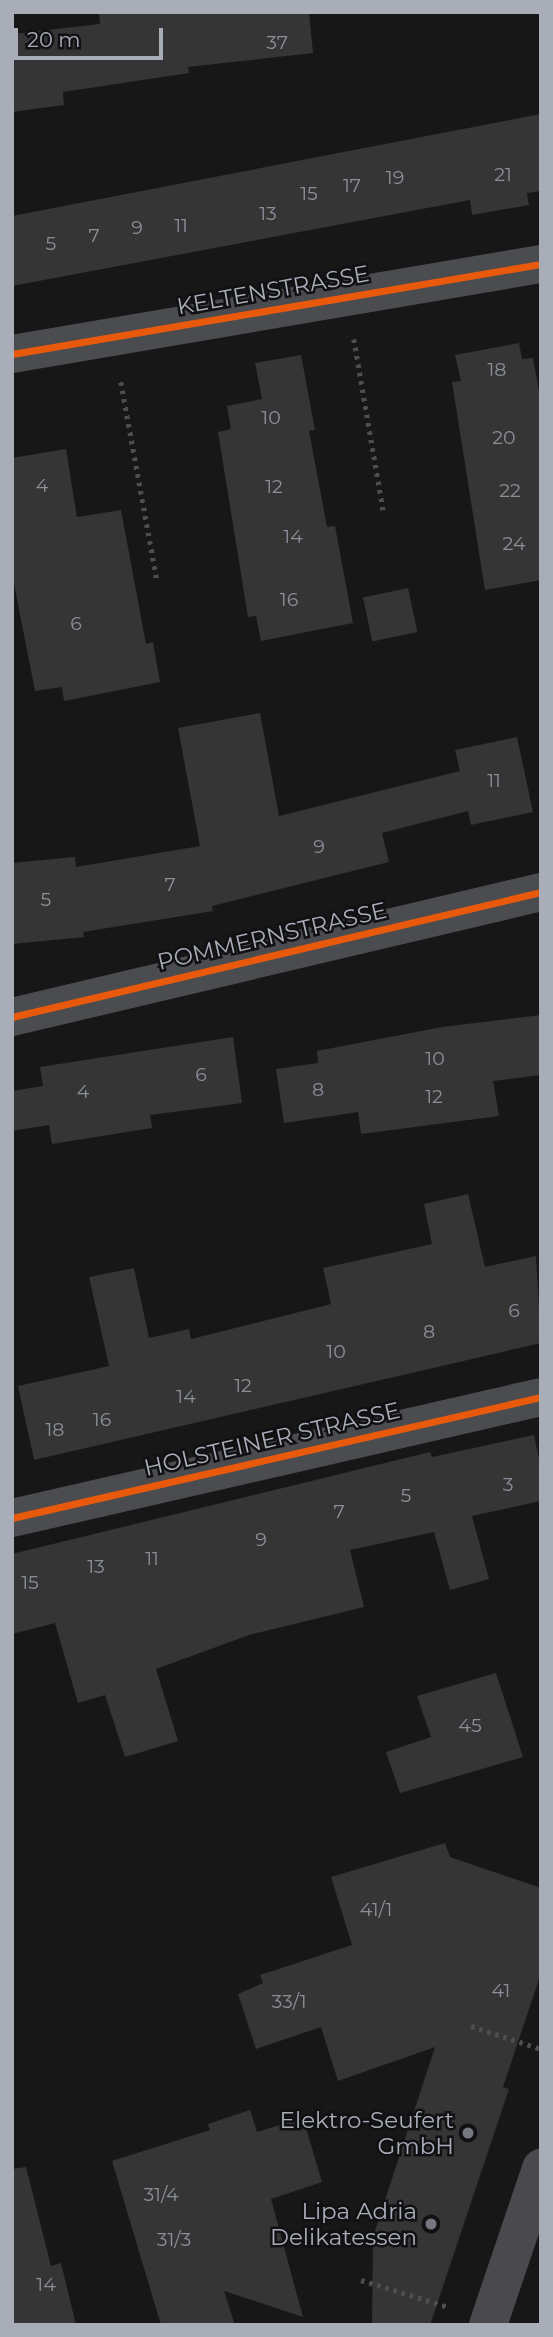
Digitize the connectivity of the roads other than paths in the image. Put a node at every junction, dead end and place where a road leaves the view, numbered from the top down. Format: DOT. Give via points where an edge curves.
graph roads {
  1 [pos="541,264"];
  2 [pos="12,354"];
  3 [pos="541,892"];
  4 [pos="12,1017"];
  5 [pos="541,1397"];
  6 [pos="12,1518"];
  7 [pos="541,2168"];
  8 [pos="489,2322"];
  1 -- 2 [label="street, KELTENSTRASSE"];
  3 -- 4 [label="street, POMMERNSTRASSE"];
  5 -- 6 [label="street, HOLSTEINER STRASSE"];
  7 -- 8 [label="main road"];
}
